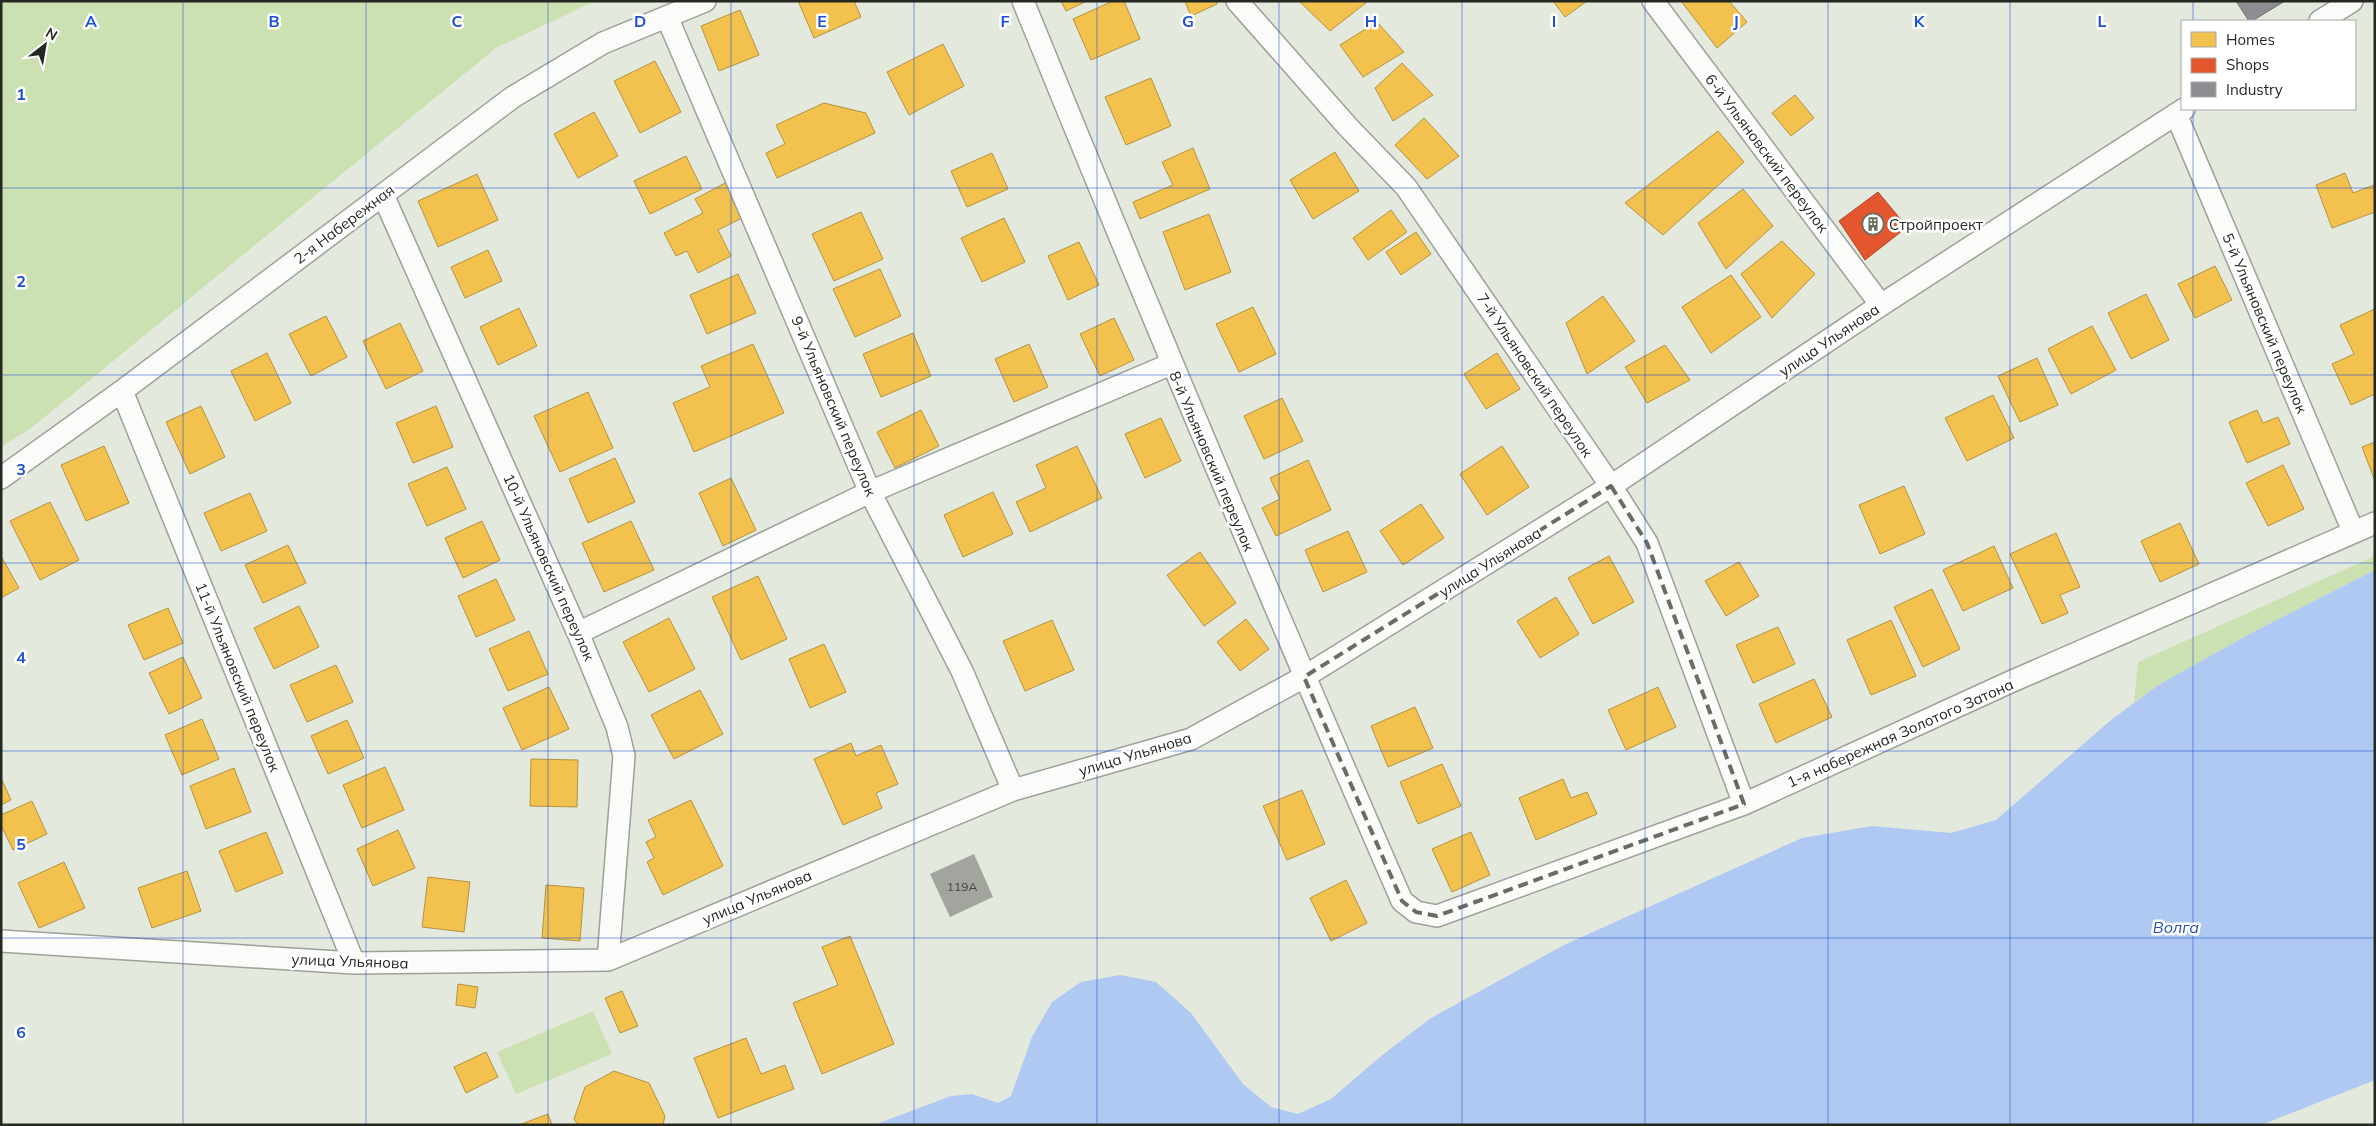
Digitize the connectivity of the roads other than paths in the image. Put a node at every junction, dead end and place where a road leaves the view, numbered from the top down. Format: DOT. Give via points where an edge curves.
graph roads {
  1 [pos="704,1"];
  2 [pos="1023,1"];
  3 [pos="1237,1"];
  4 [pos="1653,1"];
  5 [pos="2352,1"];
  6 [pos="667,17"];
  7 [pos="2322,20"];
  8 [pos="2180,111"];
  9 [pos="383,195"];
  10 [pos="1881,304"];
  11 [pos="1171,364"];
  12 [pos="122,391"];
  13 [pos="1,478"];
  14 [pos="1612,486"];
  15 [pos="870,492"];
  16 [pos="2375,523"];
  17 [pos="2353,531"];
  18 [pos="578,633"];
  19 [pos="1304,677"];
  20 [pos="1013,790"];
  21 [pos="1744,804"];
  22 [pos="1416,912"];
  23 [pos="1,940"];
  24 [pos="608,960"];
  25 [pos="354,963"];
  1 -- 6 [label="street, 2-я Набережная"];
  2 -- 11 [label="street, 8-й Ульяновский переулок"];
  3 -- 14 [label="street, 7-й Ульяновский переулок" via="1348,127 1406,187"];
  4 -- 10 [label="street, 6-й Ульяновский переулок"];
  5 -- 7 [label="street"];
  6 -- 9 [label="street, 2-я Набережная" via="603,43 513,97"];
  6 -- 15 [label="street, 9-й Ульяновский переулок"];
  8 -- 10 [label="street, улица Ульянова"];
  8 -- 17 [label="street, 5-й Ульяновский переулок"];
  9 -- 12 [label="street, 2-я Набережная"];
  9 -- 18 [label="street, 10-й Ульяновский переулок"];
  10 -- 14 [label="street, улица Ульянова"];
  11 -- 15 [label="street"];
  11 -- 19 [label="street, 8-й Ульяновский переулок"];
  12 -- 13 [label="street, 2-я Набережная"];
  12 -- 25 [label="street, 11-й Ульяновский переулок"];
  14 -- 19 [label="street, улица Ульянова"];
  14 -- 21 [label="street, 7-й Ульяновский переулок" via="1647,543"];
  15 -- 18 [label="street"];
  15 -- 20 [label="street, 9-й Ульяновский переулок" via="962,671"];
  16 -- 17 [label="street, 1-я набережная Золотого Затона"];
  17 -- 21 [label="street, 1-я набережная Золотого Затона"];
  18 -- 24 [label="street, 10-й Ульяновский переулок" via="617,727 624,756"];
  19 -- 20 [label="street, улица Ульянова" via="1191,740"];
  19 -- 22 [label="street, 8-й Ульяновский переулок" via="1402,901"];
  20 -- 24 [label="street, улица Ульянова"];
  21 -- 22 [label="street, 1-я набережная Золотого Затона" via="1437,916"];
  23 -- 25 [label="street, улица Ульянова"];
  24 -- 25 [label="street, улица Ульянова"];
}
